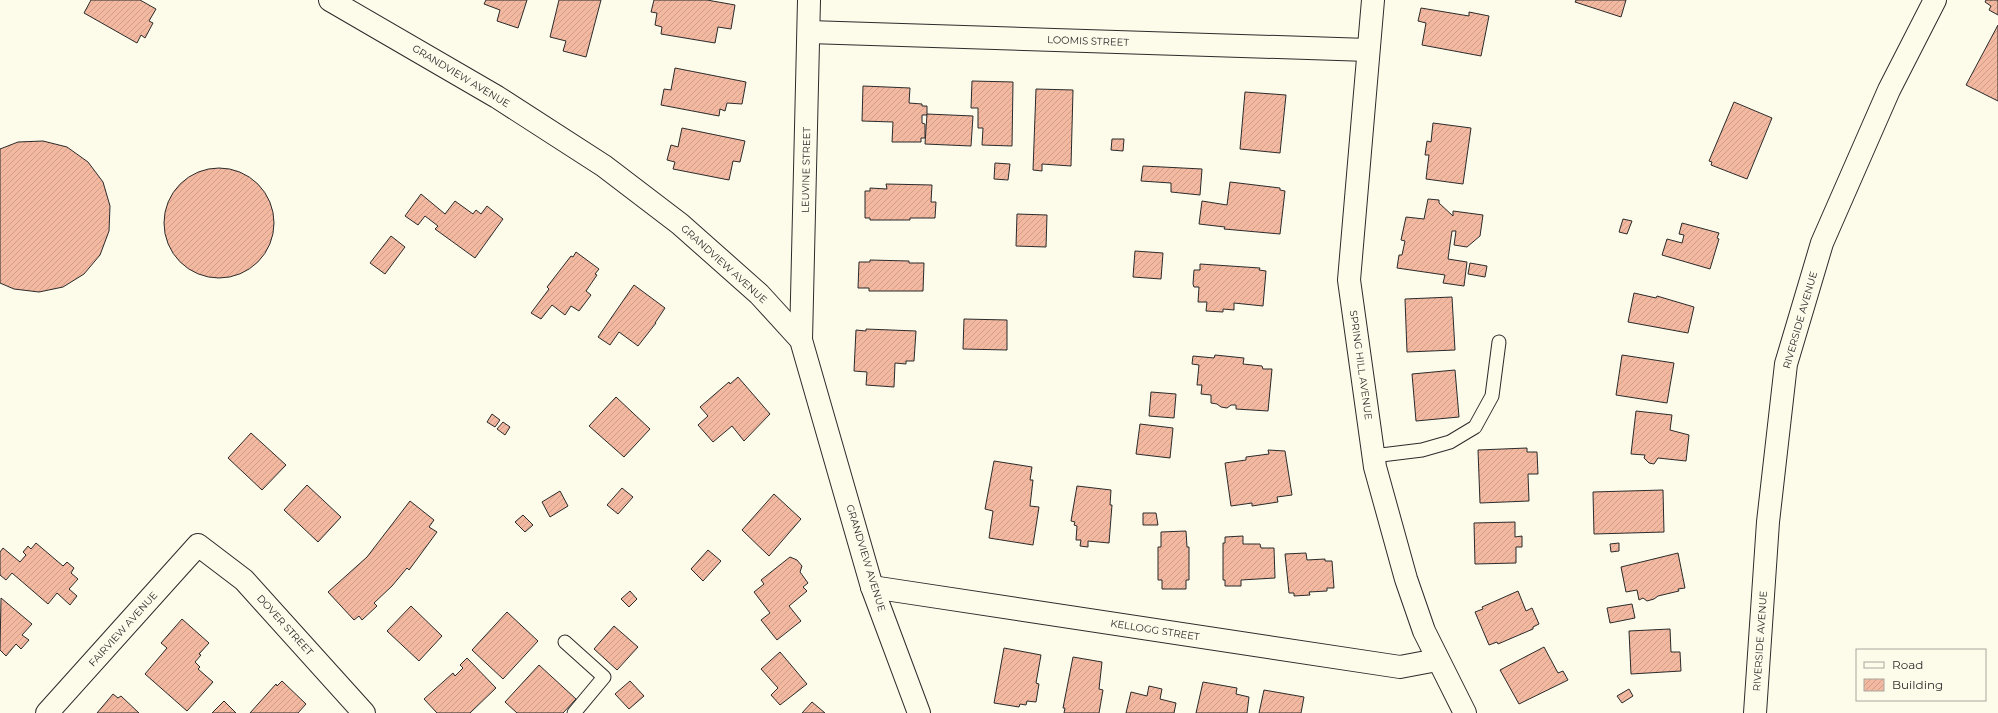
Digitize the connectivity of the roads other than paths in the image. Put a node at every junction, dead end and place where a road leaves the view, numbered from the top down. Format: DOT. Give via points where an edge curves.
graph roads {
  1 [pos="330,0"];
  2 [pos="809,0"];
  3 [pos="1373,0"];
  4 [pos="1935,0"];
  5 [pos="809,32"];
  6 [pos="1368,50"];
  7 [pos="802,340"];
  8 [pos="1499,342"];
  9 [pos="1373,456"];
  10 [pos="198,545"];
  11 [pos="872,587"];
  12 [pos="565,642"];
  13 [pos="1437,660"];
  14 [pos="47,713"];
  15 [pos="364,713"];
  16 [pos="574,713"];
  17 [pos="919,713"];
  18 [pos="1465,713"];
  19 [pos="1755,713"];
  1 -- 7 [label="street, GRANDVIEW AVENUE" via="497,97 604,166 680,224 759,294"];
  2 -- 5 [label="street, LEUVINE STREET"];
  3 -- 6 [label="street, SPRING HILL AVENUE"];
  4 -- 19 [label="street, RIVERSIDE AVENUE" via="1889,90 1822,243 1786,364 1768,522"];
  5 -- 6 [label="street, LOOMIS STREET"];
  5 -- 7 [label="street, LEUVINE STREET"];
  6 -- 9 [label="street, SPRING HILL AVENUE" via="1349,280"];
  7 -- 11 [label="street, GRANDVIEW AVENUE"];
  8 -- 9 [label="lane" via="1492,396 1475,427 1450,442 1429,448"];
  9 -- 13 [label="street, SPRING HILL AVENUE" via="1406,579"];
  10 -- 14 [label="street, FAIRVIEW AVENUE"];
  10 -- 15 [label="street, DOVER STREET" via="244,580"];
  11 -- 13 [label="street, KELLOGG STREET" via="1400,667"];
  11 -- 17 [label="street, GRANDVIEW AVENUE"];
  12 -- 16 [label="lane" via="604,677"];
  13 -- 18 [label="street, SPRING HILL AVENUE"];
}
